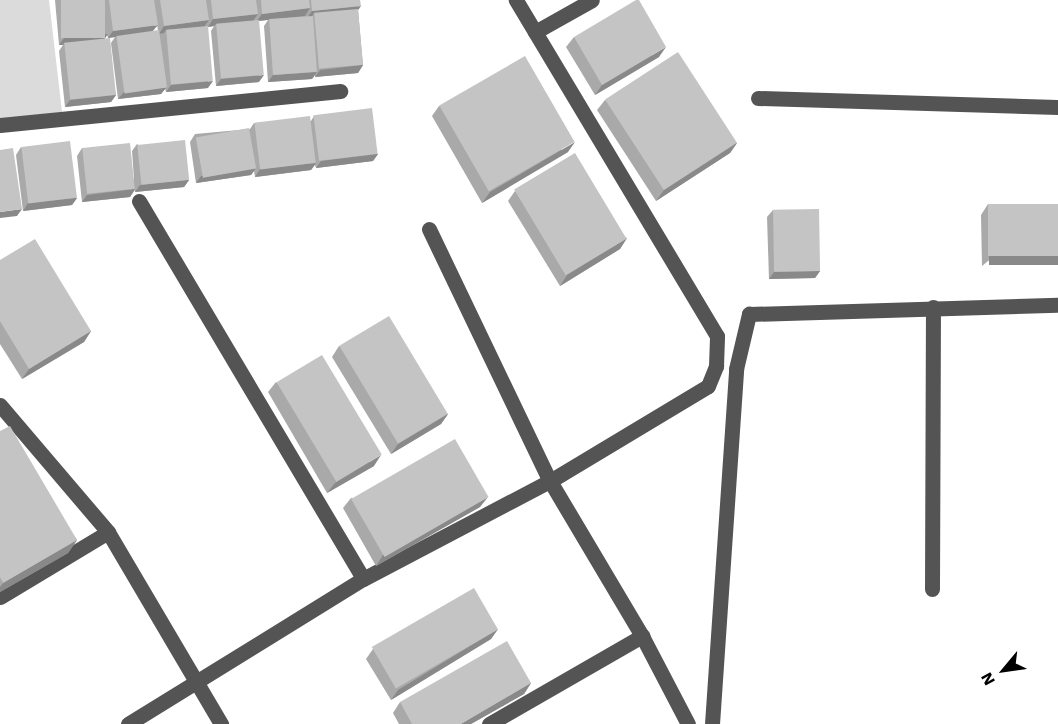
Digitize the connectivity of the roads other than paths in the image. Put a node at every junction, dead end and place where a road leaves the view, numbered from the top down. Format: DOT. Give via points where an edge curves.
graph roads {
  1 [pos="516,0"];
  2 [pos="592,0"];
  3 [pos="535,32"];
  4 [pos="339,91"];
  5 [pos="758,98"];
  6 [pos="1058,107"];
  7 [pos="0,125"];
  8 [pos="139,201"];
  9 [pos="429,229"];
  10 [pos="1058,305"];
  11 [pos="933,307"];
  12 [pos="0,405"];
  13 [pos="550,482"];
  14 [pos="108,532"];
  15 [pos="363,579"];
  16 [pos="932,589"];
  17 [pos="0,597"];
  18 [pos="642,636"];
  19 [pos="196,682"];
  20 [pos="128,724"];
  21 [pos="221,724"];
  22 [pos="489,724"];
  23 [pos="688,724"];
  24 [pos="712,724"];
  1 -- 3 [label="street"];
  2 -- 3 [label="street"];
  3 -- 13 [label="street" via="717,336 716,366 708,386"];
  4 -- 7 [label="street"];
  5 -- 6 [label="street"];
  8 -- 15 [label="street"];
  9 -- 13 [label="street"];
  10 -- 11 [label="street"];
  11 -- 16 [label="street"];
  11 -- 24 [label="street" via="749,314 736,369"];
  12 -- 14 [label="street"];
  13 -- 15 [label="street"];
  13 -- 18 [label="street"];
  14 -- 17 [label="street"];
  14 -- 19 [label="street"];
  15 -- 19 [label="street"];
  18 -- 22 [label="street"];
  18 -- 23 [label="street"];
  19 -- 20 [label="street"];
  19 -- 21 [label="street"];
}
